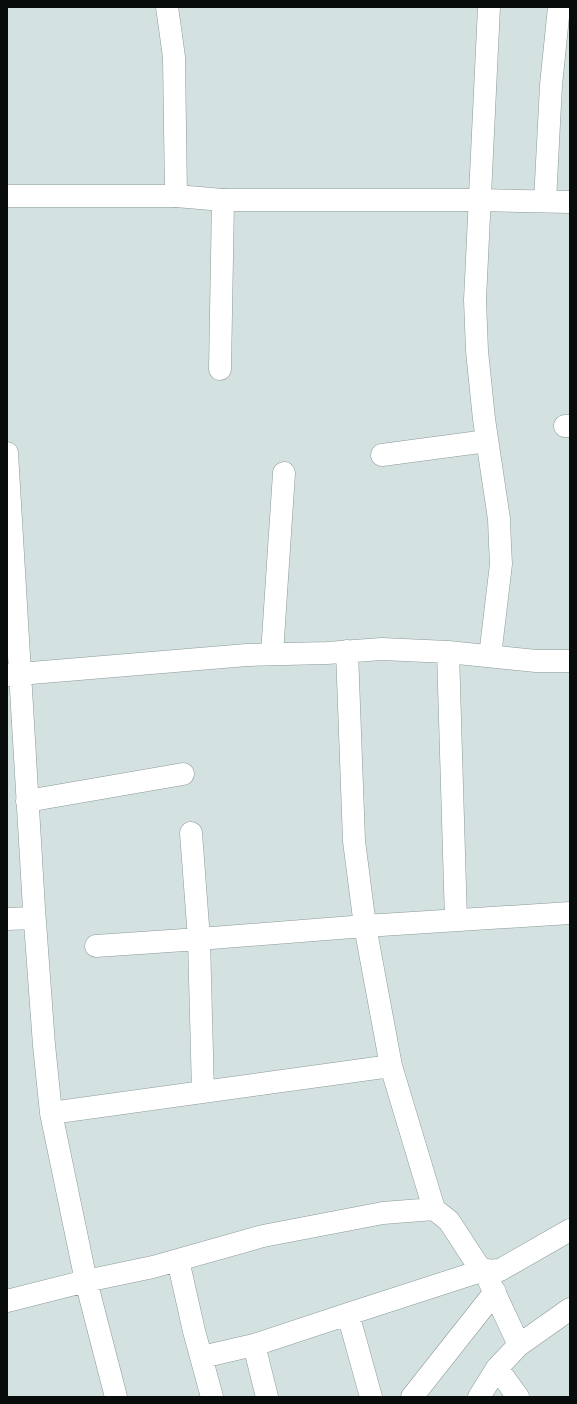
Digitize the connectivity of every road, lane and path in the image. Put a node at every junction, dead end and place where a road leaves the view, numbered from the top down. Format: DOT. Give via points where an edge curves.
graph roads {
  1 [pos="167,7"];
  2 [pos="490,7"];
  3 [pos="559,7"];
  4 [pos="7,196"];
  5 [pos="176,196"];
  6 [pos="222,200"];
  7 [pos="479,200"];
  8 [pos="545,201"];
  9 [pos="570,202"];
  10 [pos="220,369"];
  11 [pos="487,441"];
  12 [pos="382,455"];
  13 [pos="7,463"];
  14 [pos="284,473"];
  15 [pos="347,651"];
  16 [pos="448,652"];
  17 [pos="272,654"];
  18 [pos="490,656"];
  19 [pos="570,661"];
  20 [pos="13,675"];
  21 [pos="184,774"];
  22 [pos="27,801"];
  23 [pos="191,833"];
  24 [pos="570,913"];
  25 [pos="34,918"];
  26 [pos="7,919"];
  27 [pos="456,920"];
  28 [pos="365,926"];
  29 [pos="199,939"];
  30 [pos="96,946"];
  31 [pos="391,1066"];
  32 [pos="203,1092"];
  33 [pos="51,1113"];
  34 [pos="434,1209"];
  35 [pos="570,1230"];
  36 [pos="178,1260"];
  37 [pos="484,1270"];
  38 [pos="86,1281"];
  39 [pos="495,1292"];
  40 [pos="7,1301"];
  41 [pos="570,1309"];
  42 [pos="348,1314"];
  43 [pos="519,1345"];
  44 [pos="254,1346"];
  45 [pos="202,1357"];
  46 [pos="497,1368"];
  47 [pos="116,1397"];
  48 [pos="212,1397"];
  49 [pos="267,1397"];
  50 [pos="371,1397"];
  51 [pos="412,1397"];
  52 [pos="479,1397"];
  53 [pos="518,1397"];
  1 -- 5 [label="street" via="174,57"];
  2 -- 7 [label="street"];
  3 -- 8 [label="street" via="551,85"];
  4 -- 5 [label="street"];
  5 -- 6 [label="street"];
  6 -- 7 [label="street"];
  6 -- 10 [label="street"];
  7 -- 8 [label="street"];
  7 -- 11 [label="street" via="474,300"];
  8 -- 9 [label="street"];
  11 -- 12 [label="street"];
  11 -- 18 [label="street" via="499,519 500,550"];
  13 -- 20 [label="street"];
  14 -- 17 [label="street"];
  15 -- 16 [label="street" via="382,649"];
  15 -- 17 [label="street"];
  15 -- 28 [label="street" via="354,840"];
  16 -- 18 [label="street"];
  16 -- 27 [label="street"];
  17 -- 20 [label="street"];
  18 -- 19 [label="street" via="536,661"];
  20 -- 22 [label="street"];
  21 -- 22 [label="street"];
  22 -- 25 [label="street"];
  23 -- 29 [label="street"];
  24 -- 27 [label="street"];
  25 -- 26 [label="street"];
  25 -- 33 [label="street"];
  27 -- 28 [label="street"];
  28 -- 29 [label="street"];
  28 -- 31 [label="street"];
  29 -- 30 [label="street"];
  29 -- 32 [label="street"];
  31 -- 32 [label="street"];
  31 -- 34 [label="street"];
  32 -- 33 [label="street"];
  33 -- 38 [label="street"];
  34 -- 36 [label="street" via="383,1213 263,1236"];
  34 -- 37 [label="street" via="449,1221 479,1267"];
  35 -- 37 [label="street" via="500,1270"];
  36 -- 38 [label="street"];
  36 -- 45 [label="street"];
  37 -- 39 [label="street"];
  37 -- 42 [label="street"];
  38 -- 40 [label="street"];
  38 -- 47 [label="street"];
  39 -- 43 [label="street"];
  39 -- 51 [label="street"];
  41 -- 43 [label="street"];
  42 -- 44 [label="street"];
  42 -- 50 [label="street"];
  43 -- 46 [label="street"];
  44 -- 45 [label="street"];
  44 -- 49 [label="street"];
  45 -- 48 [label="street"];
  46 -- 52 [label="street"];
  46 -- 53 [label="street"];
}
